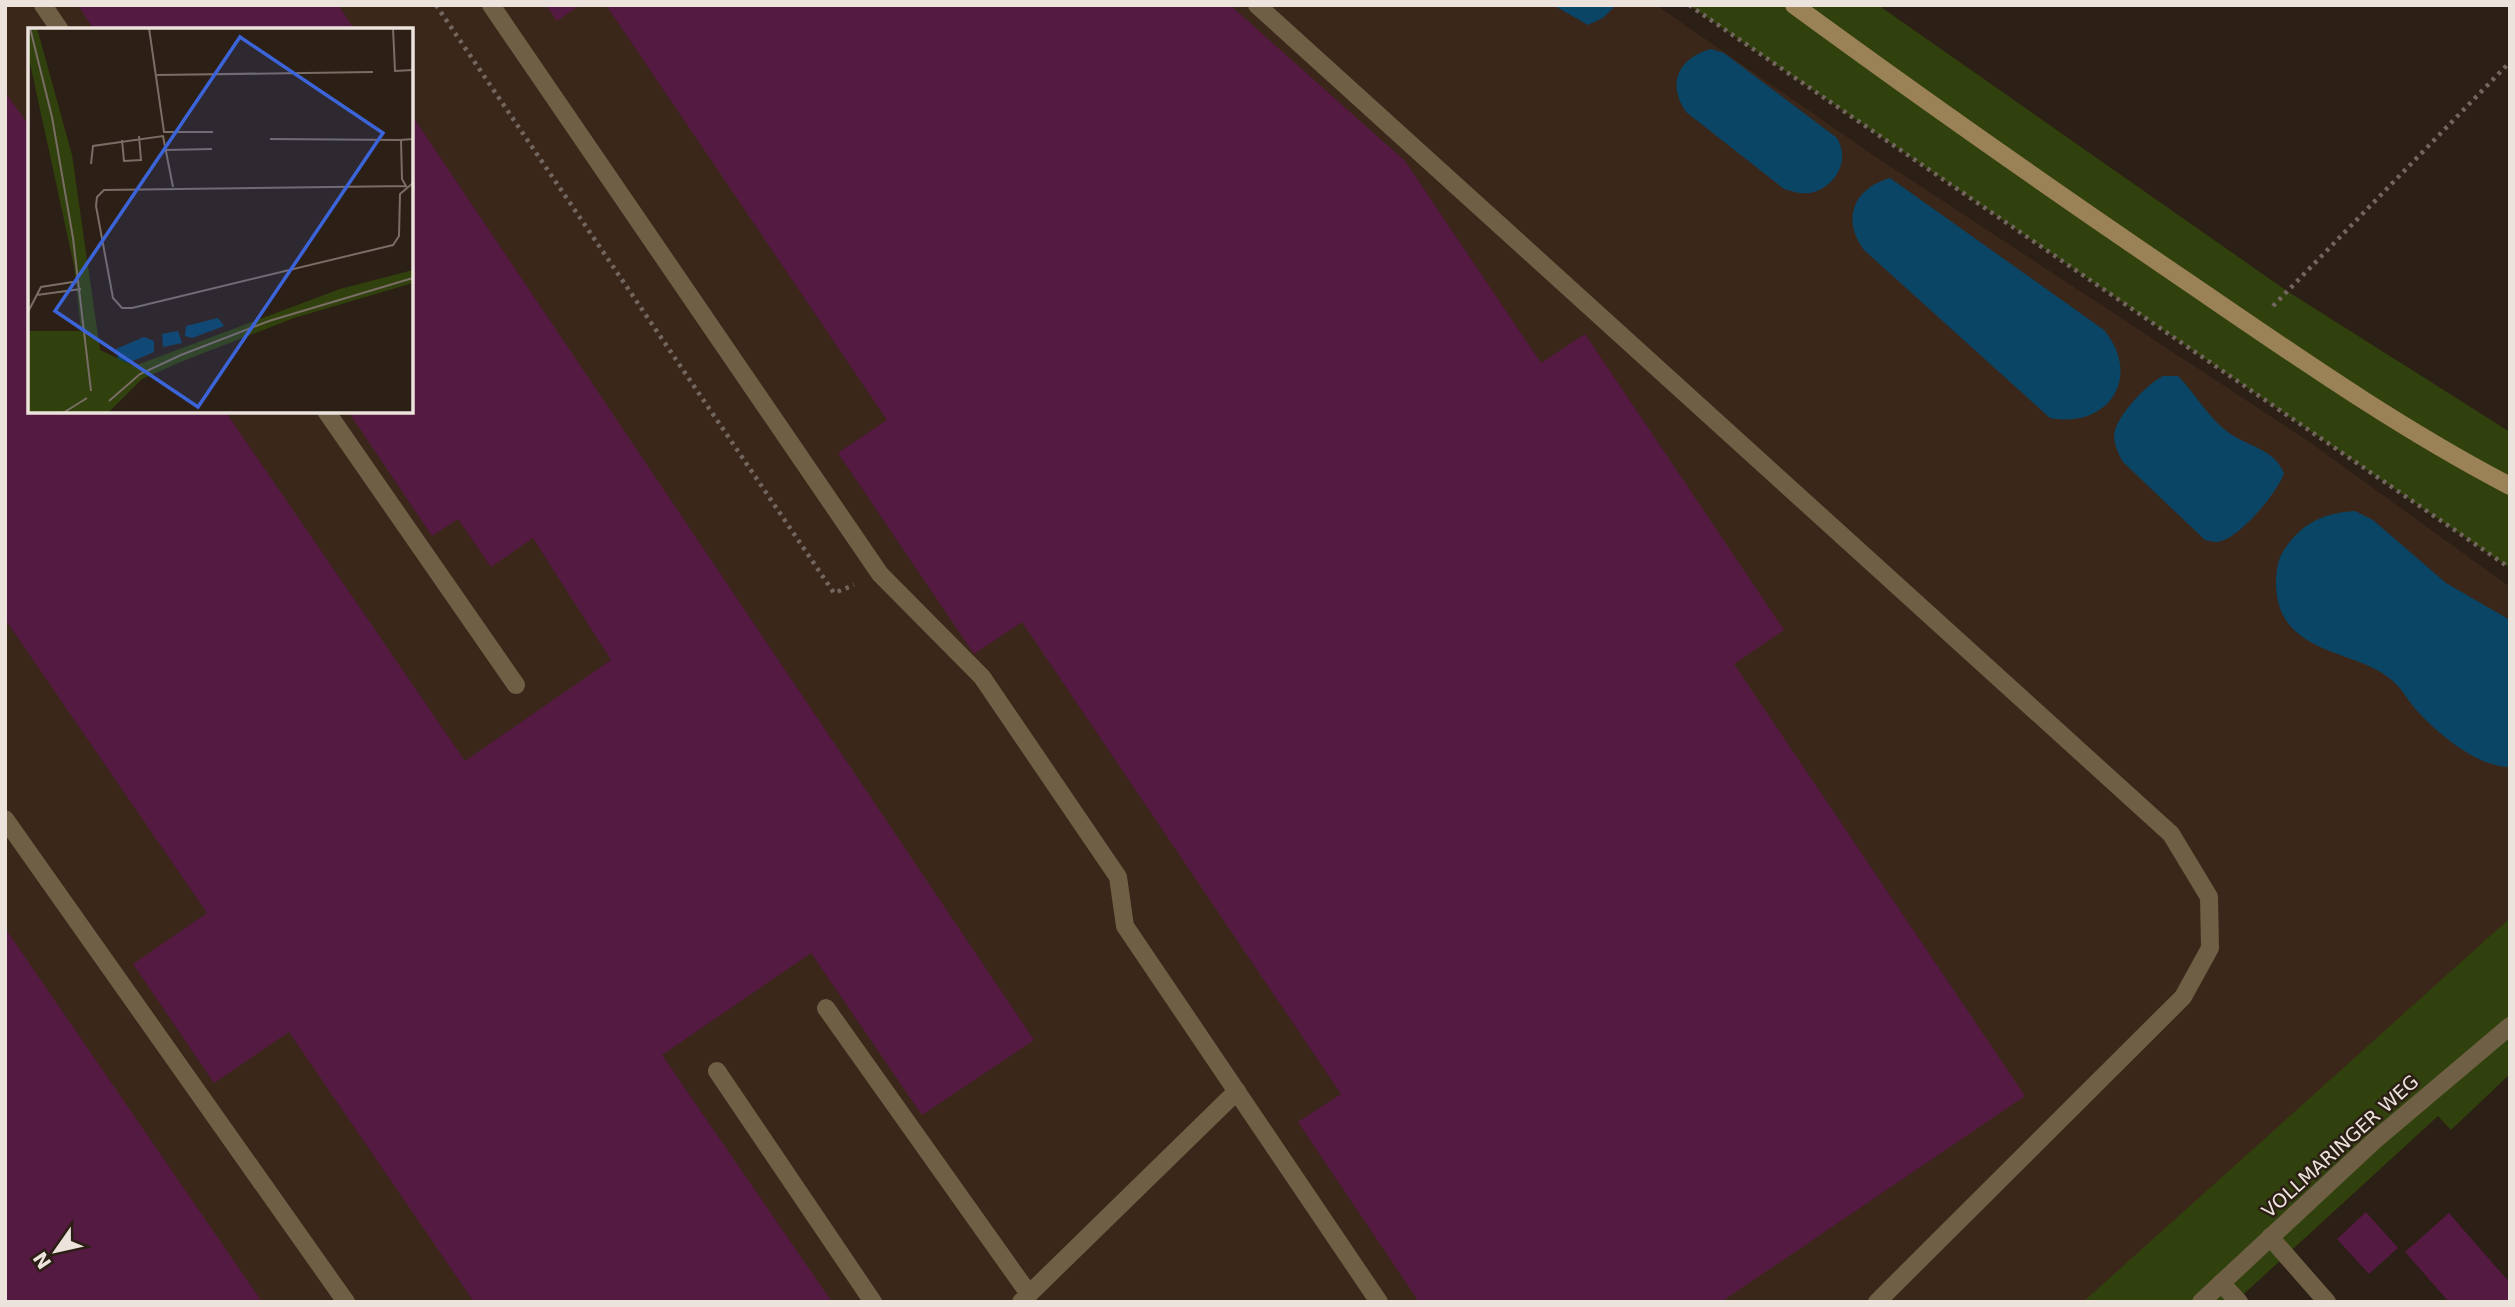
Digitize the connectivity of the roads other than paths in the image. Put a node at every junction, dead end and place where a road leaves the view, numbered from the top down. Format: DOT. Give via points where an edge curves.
graph roads {
  1 [pos="43,5"];
  2 [pos="491,5"];
  3 [pos="1257,5"];
  4 [pos="1794,5"];
  5 [pos="59,28"];
  6 [pos="327,413"];
  7 [pos="2510,486"];
  8 [pos="516,685"];
  9 [pos="5,820"];
  10 [pos="826,1008"];
  11 [pos="2510,1026"];
  12 [pos="717,1072"];
  13 [pos="1237,1091"];
  14 [pos="2270,1237"];
  15 [pos="2221,1283"];
  16 [pos="1025,1298"];
  17 [pos="346,1302"];
  18 [pos="873,1302"];
  19 [pos="1379,1302"];
  20 [pos="1877,1302"];
  21 [pos="2201,1302"];
  22 [pos="2239,1302"];
  23 [pos="2326,1302"];
  1 -- 5 [label="street"];
  2 -- 13 [label="street" via="880,574 982,677 1118,877 1125,926"];
  3 -- 20 [label="street" via="2171,834 2209,897 2210,948 2183,997"];
  4 -- 7 [label="street" via="1965,130 2253,326 2438,448"];
  6 -- 8 [label="street"];
  9 -- 17 [label="street"];
  10 -- 16 [label="street"];
  11 -- 14 [label="street, VOLLMARINGER WEG" via="2374,1140"];
  12 -- 18 [label="street"];
  13 -- 16 [label="street"];
  13 -- 19 [label="street"];
  14 -- 15 [label="street, VOLLMARINGER WEG"];
  14 -- 23 [label="street"];
  15 -- 21 [label="street, VOLLMARINGER WEG"];
  15 -- 22 [label="street"];
}
